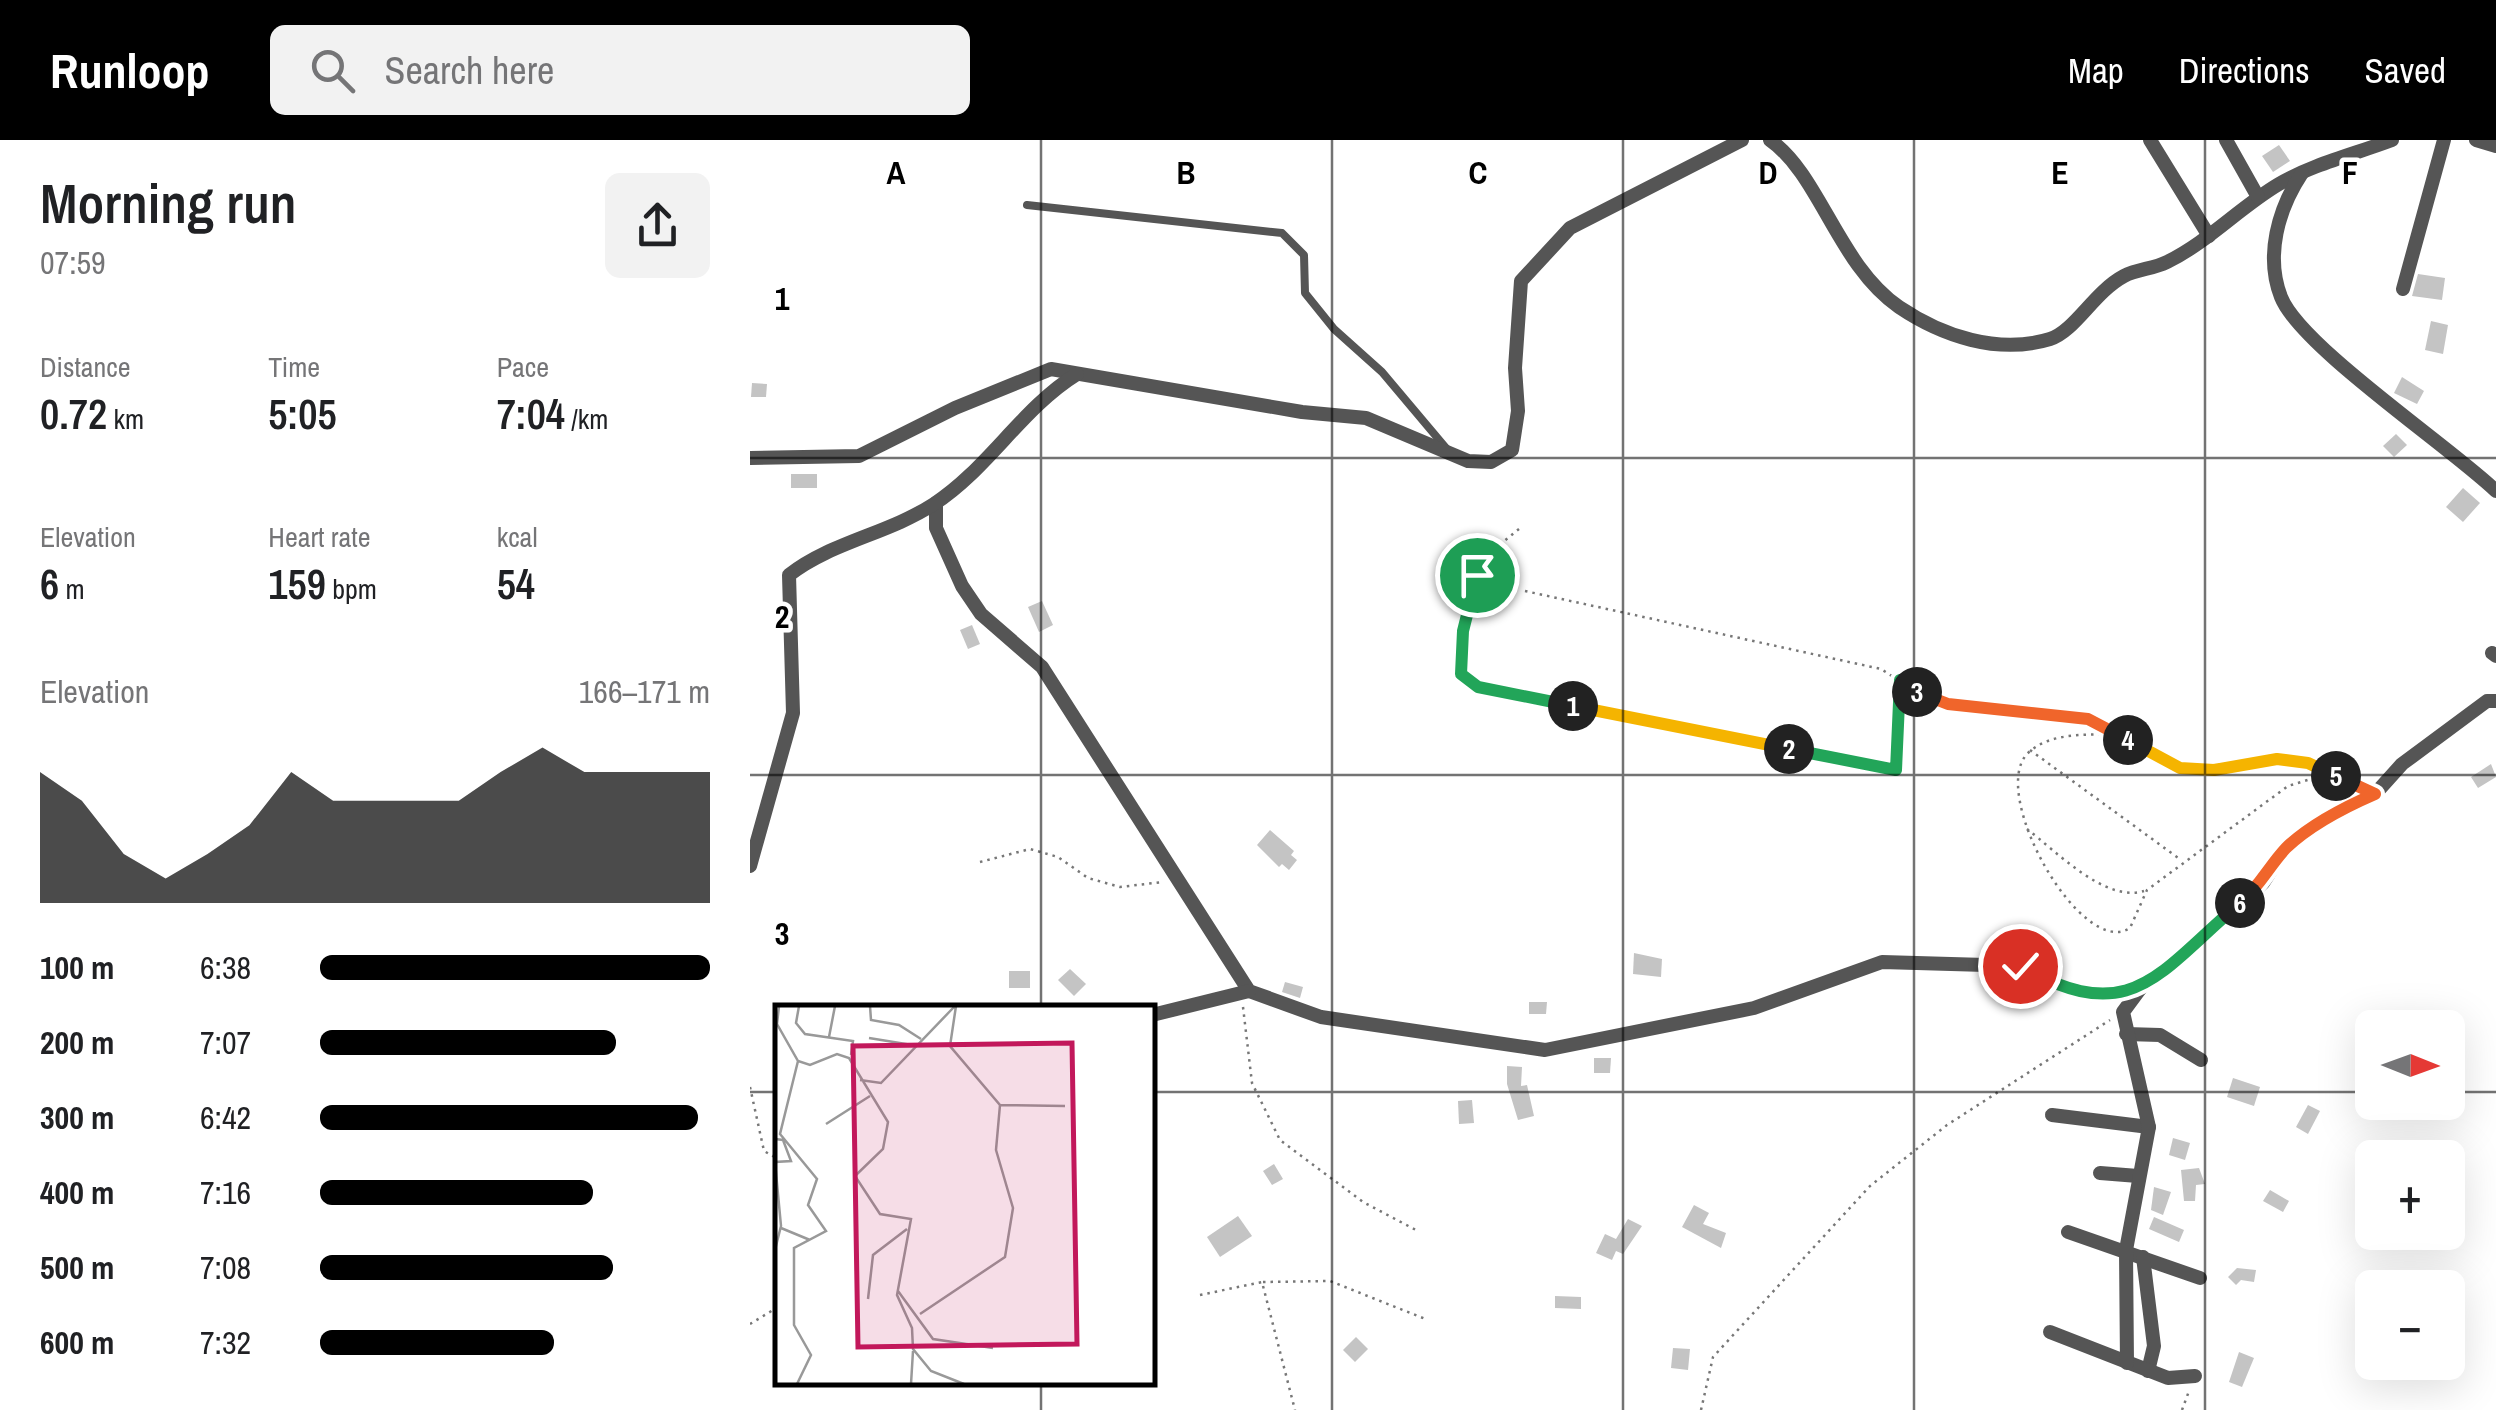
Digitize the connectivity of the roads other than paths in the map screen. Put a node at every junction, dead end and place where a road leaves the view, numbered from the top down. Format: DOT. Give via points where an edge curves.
graph roads {
  1 [pos="1742,140"];
  2 [pos="1770,140"];
  3 [pos="2150,140"];
  4 [pos="2226,140"];
  5 [pos="2392,140"];
  6 [pos="2444,140"];
  7 [pos="2476,140"];
  8 [pos="2496,146"];
  9 [pos="2302,173"];
  10 [pos="2258,197"];
  11 [pos="1027,205"];
  12 [pos="2209,236"];
  13 [pos="2403,289"];
  14 [pos="1076,374"];
  15 [pos="1447,450"];
  16 [pos="750,458"];
  17 [pos="2496,492"];
  18 [pos="936,503"];
  19 [pos="2496,700"];
  20 [pos="750,866"];
  21 [pos="2140,989"];
  22 [pos="1249,991"];
  23 [pos="1155,1014"];
  24 [pos="2126,1034"];
  25 [pos="2201,1060"];
  26 [pos="2052,1115"];
  27 [pos="2149,1127"];
  28 [pos="2100,1173"];
  29 [pos="2138,1176"];
  30 [pos="2068,1232"];
  31 [pos="2126,1250"];
  32 [pos="2143,1257"];
  33 [pos="2200,1278"];
  34 [pos="2050,1332"];
  35 [pos="2127,1363"];
  36 [pos="2148,1370"];
  37 [pos="2195,1376"];
  1 -- 15 [label="street" via="1570,228 1520,282 1512,450 1491,462 1468,461"];
  2 -- 12 [label="street" via="1873,283 1898,307 1958,338 1987,344 2054,338 2126,274 2166,263"];
  3 -- 12 [label="street"];
  4 -- 10 [label="street"];
  5 -- 9 [label="street"];
  6 -- 13 [label="street"];
  7 -- 8 [label="street"];
  9 -- 10 [label="street"];
  9 -- 17 [label="street" via="2275,238 2273,270 2282,301 2319,345"];
  10 -- 12 [label="street"];
  11 -- 15 [label="lane" via="1282,233 1304,256 1305,293"];
  14 -- 15 [label="street" via="1366,418"];
  14 -- 16 [label="street" via="1051,369 859,456"];
  14 -- 18 [label="street"];
  18 -- 20 [label="street" via="871,538 812,558 789,576 793,712"];
  18 -- 22 [label="street" via="936,528 962,586 981,614 1042,667"];
  19 -- 21 [label="street" via="2402,764 2375,794 2286,849 2263,883"];
  21 -- 22 [label="street" via="2095,996 2054,985 2020,966 1882,962 1754,1008 1546,1050 1322,1018"];
  21 -- 24 [label="street" via="2123,1012"];
  22 -- 23 [label="street"];
  24 -- 25 [label="street" via="2160,1036"];
  24 -- 27 [label="street"];
  26 -- 27 [label="street"];
  27 -- 29 [label="street"];
  28 -- 29 [label="street"];
  29 -- 31 [label="street"];
  30 -- 31 [label="street"];
  31 -- 32 [label="street"];
  31 -- 35 [label="street"];
  32 -- 33 [label="street"];
  32 -- 36 [label="street" via="2154,1346"];
  34 -- 35 [label="street"];
  35 -- 36 [label="street"];
  36 -- 37 [label="street" via="2168,1378"];
}
